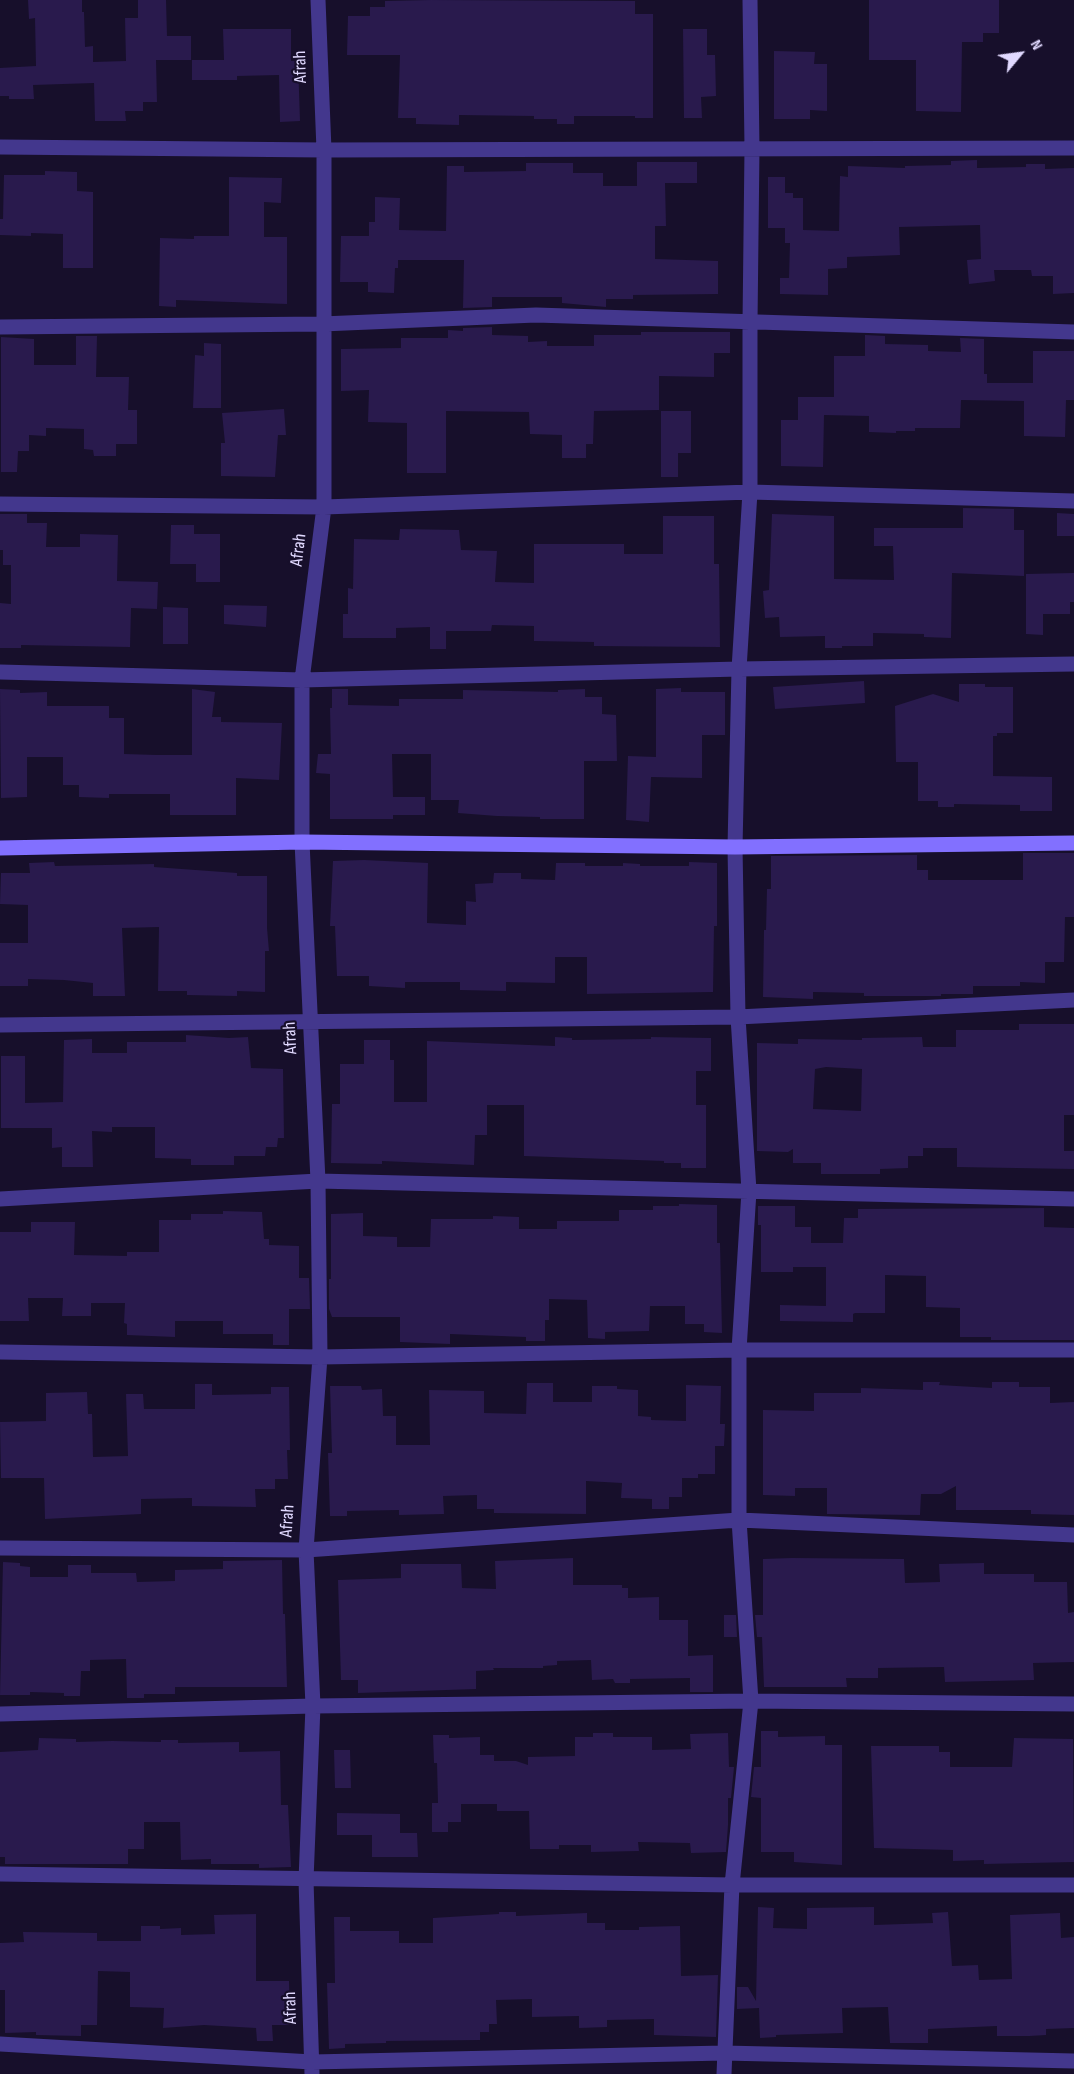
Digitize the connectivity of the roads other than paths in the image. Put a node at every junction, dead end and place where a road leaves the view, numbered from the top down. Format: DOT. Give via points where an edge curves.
graph roads {
  1 [pos="318,0"];
  2 [pos="750,0"];
  3 [pos="0,147"];
  4 [pos="752,148"];
  5 [pos="1074,148"];
  6 [pos="324,150"];
  7 [pos="750,323"];
  8 [pos="322,324"];
  9 [pos="0,327"];
  10 [pos="1074,332"];
  11 [pos="750,492"];
  12 [pos="1074,501"];
  13 [pos="0,504"];
  14 [pos="324,507"];
  15 [pos="1074,664"];
  16 [pos="739,669"];
  17 [pos="0,672"];
  18 [pos="302,680"];
  19 [pos="302,842"];
  20 [pos="1074,843"];
  21 [pos="735,847"];
  22 [pos="0,848"];
  23 [pos="1074,1000"];
  24 [pos="738,1017"];
  25 [pos="309,1021"];
  26 [pos="0,1025"];
  27 [pos="318,1181"];
  28 [pos="749,1191"];
  29 [pos="0,1199"];
  30 [pos="1074,1199"];
  31 [pos="739,1350"];
  32 [pos="1074,1350"];
  33 [pos="0,1352"];
  34 [pos="320,1356"];
  35 [pos="739,1520"];
  36 [pos="1074,1535"];
  37 [pos="0,1548"];
  38 [pos="306,1550"];
  39 [pos="751,1701"];
  40 [pos="1074,1704"];
  41 [pos="313,1706"];
  42 [pos="0,1714"];
  43 [pos="0,1874"];
  44 [pos="306,1880"];
  45 [pos="732,1885"];
  46 [pos="1074,1885"];
  47 [pos="0,2044"];
  48 [pos="724,2053"];
  49 [pos="1074,2061"];
  50 [pos="312,2068"];
  51 [pos="724,2074"];
  1 -- 6 [label="street, Afrah"];
  2 -- 4 [label="street"];
  3 -- 6 [label="street"];
  4 -- 5 [label="street"];
  4 -- 6 [label="street"];
  4 -- 7 [label="street"];
  6 -- 8 [label="street, Afrah"];
  7 -- 8 [label="street" via="536,315"];
  7 -- 10 [label="street"];
  7 -- 11 [label="street"];
  8 -- 9 [label="street"];
  8 -- 14 [label="street, Afrah"];
  11 -- 12 [label="street"];
  11 -- 14 [label="street"];
  11 -- 16 [label="street"];
  13 -- 14 [label="street"];
  14 -- 18 [label="street, Afrah"];
  15 -- 16 [label="street"];
  16 -- 18 [label="street"];
  16 -- 21 [label="street"];
  17 -- 18 [label="street"];
  18 -- 19 [label="street, Afrah"];
  19 -- 21 [label="street"];
  19 -- 22 [label="street"];
  19 -- 25 [label="street, Afrah"];
  20 -- 21 [label="street"];
  21 -- 24 [label="street"];
  23 -- 24 [label="street"];
  24 -- 25 [label="street"];
  24 -- 28 [label="street"];
  25 -- 26 [label="street"];
  25 -- 27 [label="street, Afrah"];
  27 -- 28 [label="street"];
  27 -- 29 [label="street"];
  27 -- 34 [label="street, Afrah"];
  28 -- 30 [label="street"];
  28 -- 31 [label="street"];
  31 -- 32 [label="street"];
  31 -- 34 [label="street"];
  31 -- 35 [label="street"];
  33 -- 34 [label="street"];
  34 -- 38 [label="street, Afrah"];
  35 -- 36 [label="street"];
  35 -- 38 [label="street"];
  35 -- 39 [label="street"];
  37 -- 38 [label="street"];
  38 -- 41 [label="street, Afrah"];
  39 -- 40 [label="street"];
  39 -- 41 [label="street"];
  39 -- 45 [label="street"];
  41 -- 42 [label="street"];
  41 -- 44 [label="street, Afrah"];
  43 -- 44 [label="street"];
  44 -- 45 [label="street"];
  44 -- 50 [label="street, Afrah"];
  45 -- 46 [label="street"];
  45 -- 48 [label="street"];
  47 -- 50 [label="street"];
  48 -- 49 [label="street"];
  48 -- 50 [label="street"];
  48 -- 51 [label="street"];
}
